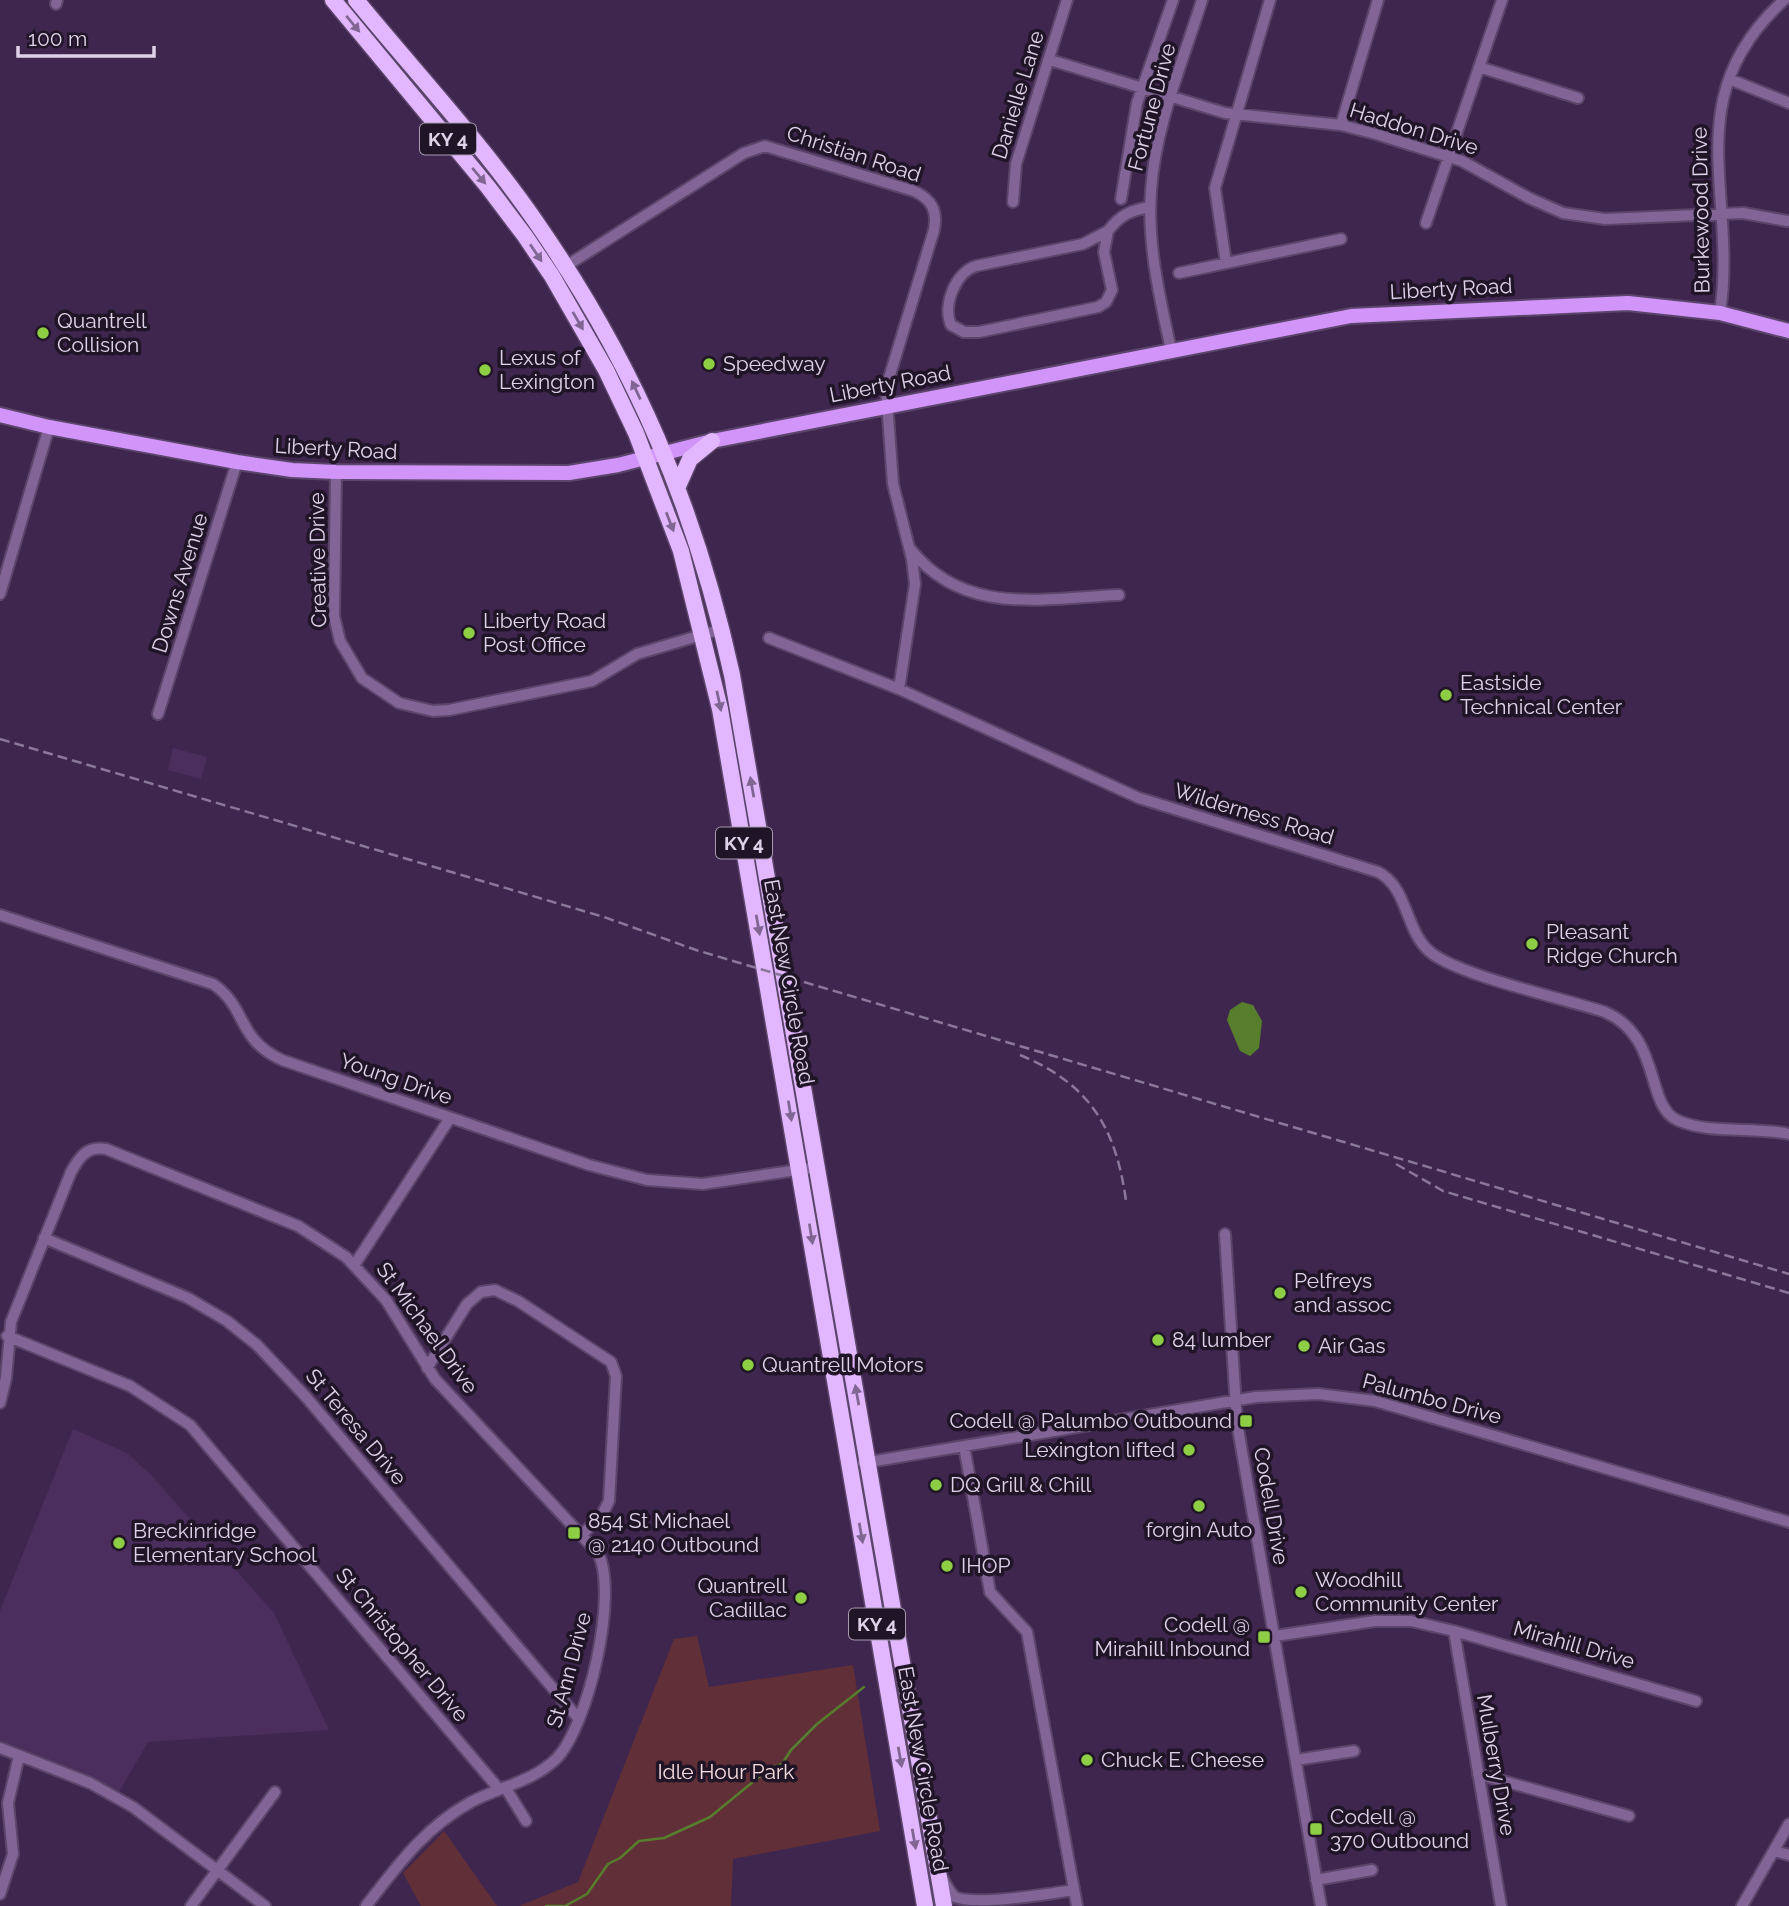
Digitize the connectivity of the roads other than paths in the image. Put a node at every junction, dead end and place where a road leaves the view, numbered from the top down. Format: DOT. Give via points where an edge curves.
graph roads {
  1 [pos="333,0"];
  2 [pos="356,0"];
  3 [pos="1067,0"];
  4 [pos="1173,0"];
  5 [pos="1202,0"];
  6 [pos="1270,0"];
  7 [pos="1378,0"];
  8 [pos="1502,0"];
  9 [pos="1784,0"];
  10 [pos="373,48"];
  11 [pos="402,56"];
  12 [pos="1050,60"];
  13 [pos="1479,67"];
  14 [pos="1730,79"];
  15 [pos="1141,86"];
  16 [pos="1172,95"];
  17 [pos="1578,97"];
  18 [pos="1789,103"];
  19 [pos="422,108"];
  20 [pos="446,108"];
  21 [pos="1237,114"];
  22 [pos="1341,125"];
  23 [pos="1448,157"];
  24 [pos="1121,199"];
  25 [pos="1013,202"];
  26 [pos="1150,208"];
  27 [pos="1723,213"];
  28 [pos="1787,221"];
  29 [pos="1426,223"];
  30 [pos="1108,232"];
  31 [pos="1341,239"];
  32 [pos="562,260"];
  33 [pos="1226,263"];
  34 [pos="1179,273"];
  35 [pos="552,276"];
  36 [pos="1720,313"];
  37 [pos="1789,331"];
  38 [pos="1171,350"];
  39 [pos="889,405"];
  40 [pos="0,415"];
  41 [pos="48,427"];
  42 [pos="712,441"];
  43 [pos="665,452"];
  44 [pos="646,458"];
  45 [pos="237,462"];
  46 [pos="337,472"];
  47 [pos="678,486"];
  48 [pos="909,548"];
  49 [pos="0,594"];
  50 [pos="1119,595"];
  51 [pos="722,629"];
  52 [pos="704,635"];
  53 [pos="769,638"];
  54 [pos="899,689"];
  55 [pos="158,714"];
  56 [pos="0,915"];
  57 [pos="450,1118"];
  58 [pos="1789,1134"];
  59 [pos="818,1167"];
  60 [pos="800,1170"];
  61 [pos="1225,1234"];
  62 [pos="44,1238"];
  63 [pos="355,1264"];
  64 [pos="8,1336"];
  65 [pos="427,1368"];
  66 [pos="1235,1400"];
  67 [pos="0,1403"];
  68 [pos="964,1446"];
  69 [pos="868,1462"];
  70 [pos="850,1465"];
  71 [pos="1789,1522"];
  72 [pos="582,1535"];
  73 [pos="1454,1631"];
  74 [pos="1275,1636"];
  75 [pos="1696,1701"];
  76 [pos="578,1718"];
  77 [pos="0,1748"];
  78 [pos="1354,1751"];
  79 [pos="19,1756"];
  80 [pos="1296,1760"];
  81 [pos="1478,1774"];
  82 [pos="502,1788"];
  83 [pos="275,1792"];
  84 [pos="1629,1816"];
  85 [pos="526,1821"];
  86 [pos="1789,1824"];
  87 [pos="1774,1851"];
  88 [pos="1789,1855"];
  89 [pos="218,1870"];
  90 [pos="1372,1870"];
  91 [pos="938,1871"];
  92 [pos="1316,1880"];
  93 [pos="1074,1890"];
  94 [pos="0,1894"];
  95 [pos="976,1904"];
  96 [pos="191,1906"];
  97 [pos="265,1906"];
  98 [pos="366,1906"];
  99 [pos="925,1906"];
  100 [pos="944,1906"];
  101 [pos="1077,1906"];
  102 [pos="1321,1906"];
  103 [pos="1501,1906"];
  104 [pos="1742,1906"];
  1 -- 10 [label="highway, East New Circle Road / KY 4, one-way"];
  2 -- 11 [label="highway, East New Circle Road / KY 4"];
  3 -- 12 [label="street, Danielle Lane"];
  4 -- 15 [label="street"];
  5 -- 16 [label="street, Fortune Drive"];
  6 -- 21 [label="street"];
  7 -- 22 [label="street"];
  8 -- 13 [label="street"];
  9 -- 14 [label="street, Burkewood Drive" via="1745,44"];
  10 -- 11 [label="highway" via="396,63 403,61"];
  10 -- 19 [label="highway, East New Circle Road / KY 4"];
  11 -- 20 [label="highway, East New Circle Road / KY 4"];
  12 -- 15 [label="street, Haddon Drive"];
  12 -- 25 [label="street, Danielle Lane" via="1016,164"];
  13 -- 17 [label="street"];
  13 -- 23 [label="street"];
  14 -- 18 [label="street"];
  14 -- 27 [label="street, Burkewood Drive" via="1716,142"];
  15 -- 16 [label="street, Haddon Drive"];
  15 -- 24 [label="street"];
  16 -- 21 [label="street, Haddon Drive"];
  16 -- 26 [label="street, Fortune Drive" via="1155,164"];
  19 -- 20 [label="highway"];
  19 -- 35 [label="highway, East New Circle Road / KY 4, one-way" via="488,187"];
  20 -- 32 [label="highway, East New Circle Road / KY 4" via="527,208"];
  21 -- 22 [label="street, Haddon Drive"];
  21 -- 33 [label="street" via="1215,188"];
  22 -- 23 [label="street, Haddon Drive"];
  23 -- 27 [label="street, Haddon Drive" via="1543,205 1579,216 1605,219"];
  23 -- 29 [label="street"];
  26 -- 30 [label="street" via="1119,217"];
  26 -- 38 [label="street, Fortune Drive" via="1153,263"];
  27 -- 28 [label="street, Haddon Drive"];
  27 -- 36 [label="street, Burkewood Drive" via="1725,268"];
  30 -- 30 [label="street" via="1083,244 963,271 948,311 951,325 964,332 979,332 1098,307 1112,290 1104,252"];
  31 -- 33 [label="street"];
  32 -- 35 [label="highway"];
  32 -- 39 [label="street, Christian Road" via="584,255 756,148 783,150 914,191 931,203 936,222 886,388"];
  43 -- 32 [label="highway, East New Circle Road / KY 4, one-way" via="632,381"];
  33 -- 34 [label="street"];
  35 -- 44 [label="highway, East New Circle Road / KY 4, one-way" via="615,387"];
  36 -- 37 [label="main road, Liberty Road"];
  36 -- 38 [label="main road, Liberty Road" via="1665,305 1593,303 1377,314 1322,320"];
  38 -- 39 [label="main road, Liberty Road"];
  39 -- 42 [label="main road, Liberty Road"];
  39 -- 48 [label="street" via="895,500"];
  40 -- 41 [label="main road, Liberty Road"];
  41 -- 45 [label="main road, Liberty Road"];
  41 -- 49 [label="street"];
  42 -- 43 [label="main road, Liberty Road"];
  42 -- 47 [label="highway" via="690,458"];
  43 -- 44 [label="main road, Liberty Road"];
  43 -- 47 [label="highway, East New Circle Road / KY 4"];
  44 -- 46 [label="main road, Liberty Road" via="544,475"];
  44 -- 52 [label="highway, East New Circle Road / KY 4, one-way" via="681,551"];
  45 -- 46 [label="main road, Liberty Road"];
  45 -- 55 [label="street, Downs Avenue"];
  46 -- 52 [label="street, Creative Drive" via="337,631 362,678 399,703 449,710 592,681 637,654"];
  47 -- 51 [label="highway, East New Circle Road / KY 4" via="702,551"];
  48 -- 50 [label="street" via="948,582 998,600"];
  48 -- 54 [label="street" via="915,584"];
  51 -- 52 [label="street, Creative Drive"];
  59 -- 51 [label="highway, East New Circle Road / KY 4, one-way"];
  52 -- 60 [label="highway, East New Circle Road / KY 4, one-way"];
  53 -- 54 [label="street"];
  54 -- 58 [label="street, Wilderness Road" via="1139,798 1387,876 1417,937 1439,959 1605,1012 1629,1027 1644,1049 1666,1110 1675,1119"];
  56 -- 57 [label="street, Young Drive" via="205,981 229,998 251,1038 268,1053"];
  57 -- 60 [label="street, Young Drive" via="647,1180 703,1184"];
  57 -- 63 [label="street"];
  59 -- 60 [label="street, Young Drive"];
  69 -- 59 [label="highway, East New Circle Road / KY 4, one-way"];
  60 -- 70 [label="highway, East New Circle Road / KY 4, one-way"];
  61 -- 66 [label="street, Codell Drive"];
  62 -- 63 [label="street, St Michael Drive" via="71,1172 90,1149 116,1152 280,1217"];
  62 -- 64 [label="street"];
  62 -- 76 [label="street, St Teresa Drive" via="188,1298 257,1345"];
  63 -- 65 [label="street, St Michael Drive" via="386,1300"];
  64 -- 67 [label="street"];
  64 -- 82 [label="street, St Christopher Drive" via="130,1386 190,1425"];
  65 -- 72 [label="street, St Michael Drive"];
  65 -- 72 [label="street" via="467,1304 481,1292 495,1290 611,1362 616,1376 609,1501"];
  66 -- 68 [label="street, Palumbo Drive"];
  66 -- 71 [label="street, Palumbo Drive" via="1308,1394 1375,1401"];
  66 -- 74 [label="street, Codell Drive"];
  68 -- 69 [label="street, Palumbo Drive"];
  68 -- 93 [label="street" via="989,1592 1027,1632"];
  69 -- 70 [label="street, Palumbo Drive"];
  69 -- 91 [label="highway, East New Circle Road / KY 4"];
  70 -- 99 [label="highway, East New Circle Road / KY 4, one-way"];
  72 -- 76 [label="street, St Ann Drive" via="603,1561 607,1588 600,1644"];
  73 -- 74 [label="street, Mirahill Drive" via="1392,1620"];
  73 -- 75 [label="street, Mirahill Drive"];
  73 -- 81 [label="street, Mulberry Drive"];
  74 -- 80 [label="street, Codell Drive"];
  76 -- 82 [label="street, St Ann Drive" via="569,1741 553,1761"];
  77 -- 79 [label="street"];
  78 -- 80 [label="street"];
  79 -- 89 [label="street" via="112,1794"];
  79 -- 94 [label="street" via="8,1803 13,1854"];
  80 -- 92 [label="street, Codell Drive"];
  81 -- 84 [label="street"];
  81 -- 103 [label="street, Mulberry Drive"];
  82 -- 85 [label="street"];
  82 -- 98 [label="street, St Ann Drive" via="434,1826"];
  83 -- 89 [label="street"];
  86 -- 87 [label="street"];
  87 -- 88 [label="street"];
  87 -- 104 [label="street"];
  89 -- 96 [label="street"];
  89 -- 97 [label="street"];
  90 -- 92 [label="street"];
  91 -- 95 [label="street" via="953,1897"];
  91 -- 100 [label="highway, East New Circle Road / KY 4"];
  92 -- 102 [label="street, Codell Drive"];
  93 -- 95 [label="street"];
  93 -- 101 [label="street"];
}
